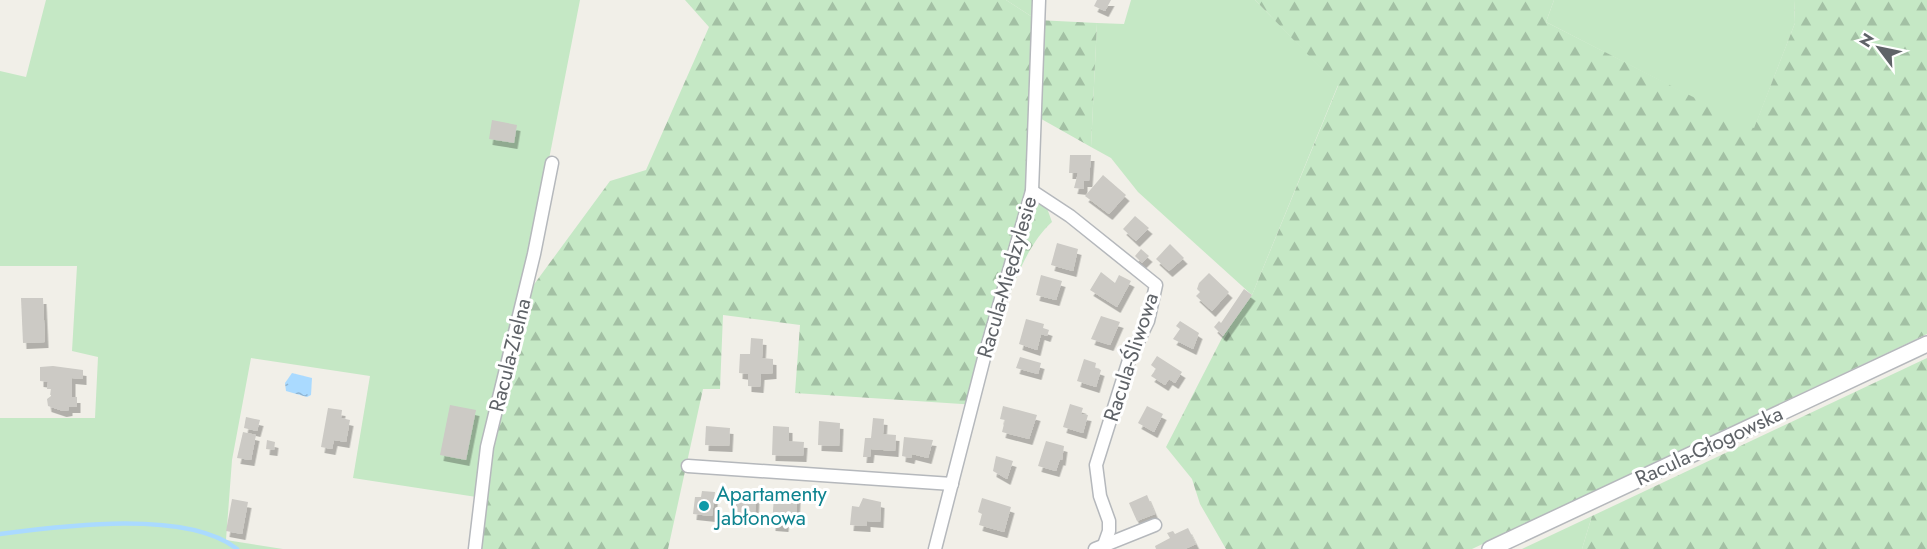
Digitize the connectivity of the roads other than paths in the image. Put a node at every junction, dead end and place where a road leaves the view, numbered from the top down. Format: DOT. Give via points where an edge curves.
graph roads {
  1 [pos="1039,0"];
  2 [pos="552,162"];
  3 [pos="1032,190"];
  4 [pos="1927,344"];
  5 [pos="688,466"];
  6 [pos="952,484"];
  7 [pos="1155,525"];
  8 [pos="1100,547"];
  9 [pos="475,549"];
  10 [pos="935,549"];
  11 [pos="1490,549"];
  1 -- 3 [label="street, Racula-Międzylesie"];
  2 -- 9 [label="street, Racula-Zielna" via="487,447"];
  3 -- 6 [label="street, Racula-Międzylesie"];
  3 -- 8 [label="street, Racula-Śliwowa" via="1156,285 1148,321 1129,360 1096,465 1109,521"];
  4 -- 11 [label="street, Racula-Głogowska"];
  5 -- 6 [label="street"];
  6 -- 10 [label="street, Racula-Międzylesie"];
  7 -- 8 [label="street, Racula-Śliwowa"];
}
